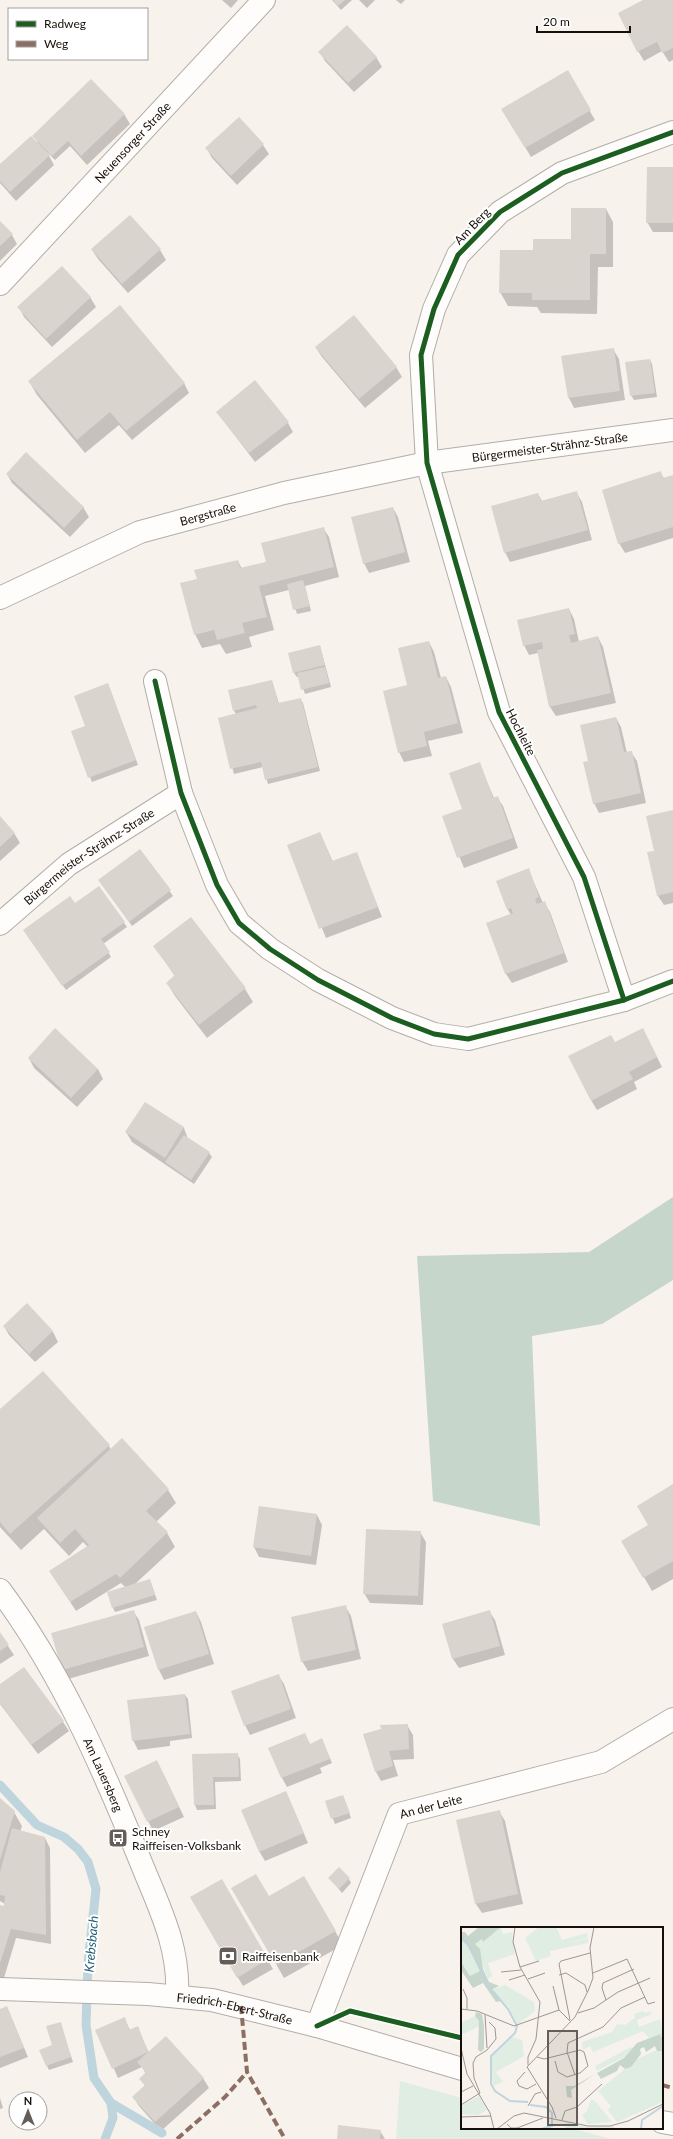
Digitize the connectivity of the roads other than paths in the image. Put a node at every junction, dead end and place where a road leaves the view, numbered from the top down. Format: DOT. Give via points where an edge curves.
graph roads {
  1 [pos="264,0"];
  2 [pos="673,132"];
  3 [pos="0,284"];
  4 [pos="673,430"];
  5 [pos="427,463"];
  6 [pos="0,598"];
  7 [pos="155,681"];
  8 [pos="181,793"];
  9 [pos="0,924"];
  10 [pos="673,981"];
  11 [pos="624,1000"];
  12 [pos="0,1590"];
  13 [pos="673,1719"];
  14 [pos="0,1989"];
  15 [pos="177,1996"];
  16 [pos="317,2026"];
  17 [pos="461,2070"];
  18 [pos="663,2122"];
  19 [pos="673,2124"];
  1 -- 3 [label="street, Neuensorger Straße"];
  2 -- 5 [label="street, Am Berg" via="562,173 500,212 458,255 434,309 421,355"];
  4 -- 5 [label="street, Bürgermeister-Strähnz-Straße"];
  5 -- 6 [label="street, Bergstraße" via="284,493 140,532"];
  5 -- 11 [label="street, Hochleite" via="499,712 584,877"];
  7 -- 8 [label="street"];
  8 -- 9 [label="street, Bürgermeister-Strähnz-Straße" via="69,864"];
  8 -- 11 [label="street" via="217,885 239,923 270,949 318,980 392,1018 434,1034 468,1039"];
  10 -- 11 [label="street"];
  12 -- 15 [label="street, Am Lauersberg" via="26,1625 83,1727 172,1939 178,1974"];
  13 -- 16 [label="street, An der Leite" via="601,1762 399,1814"];
  14 -- 15 [label="street, Friedrich-Ebert-Straße"];
  15 -- 16 [label="street, Friedrich-Ebert-Straße" via="241,2006"];
  16 -- 17 [label="street, Friedrich-Ebert-Straße"];
  18 -- 19 [label="street"];
}
